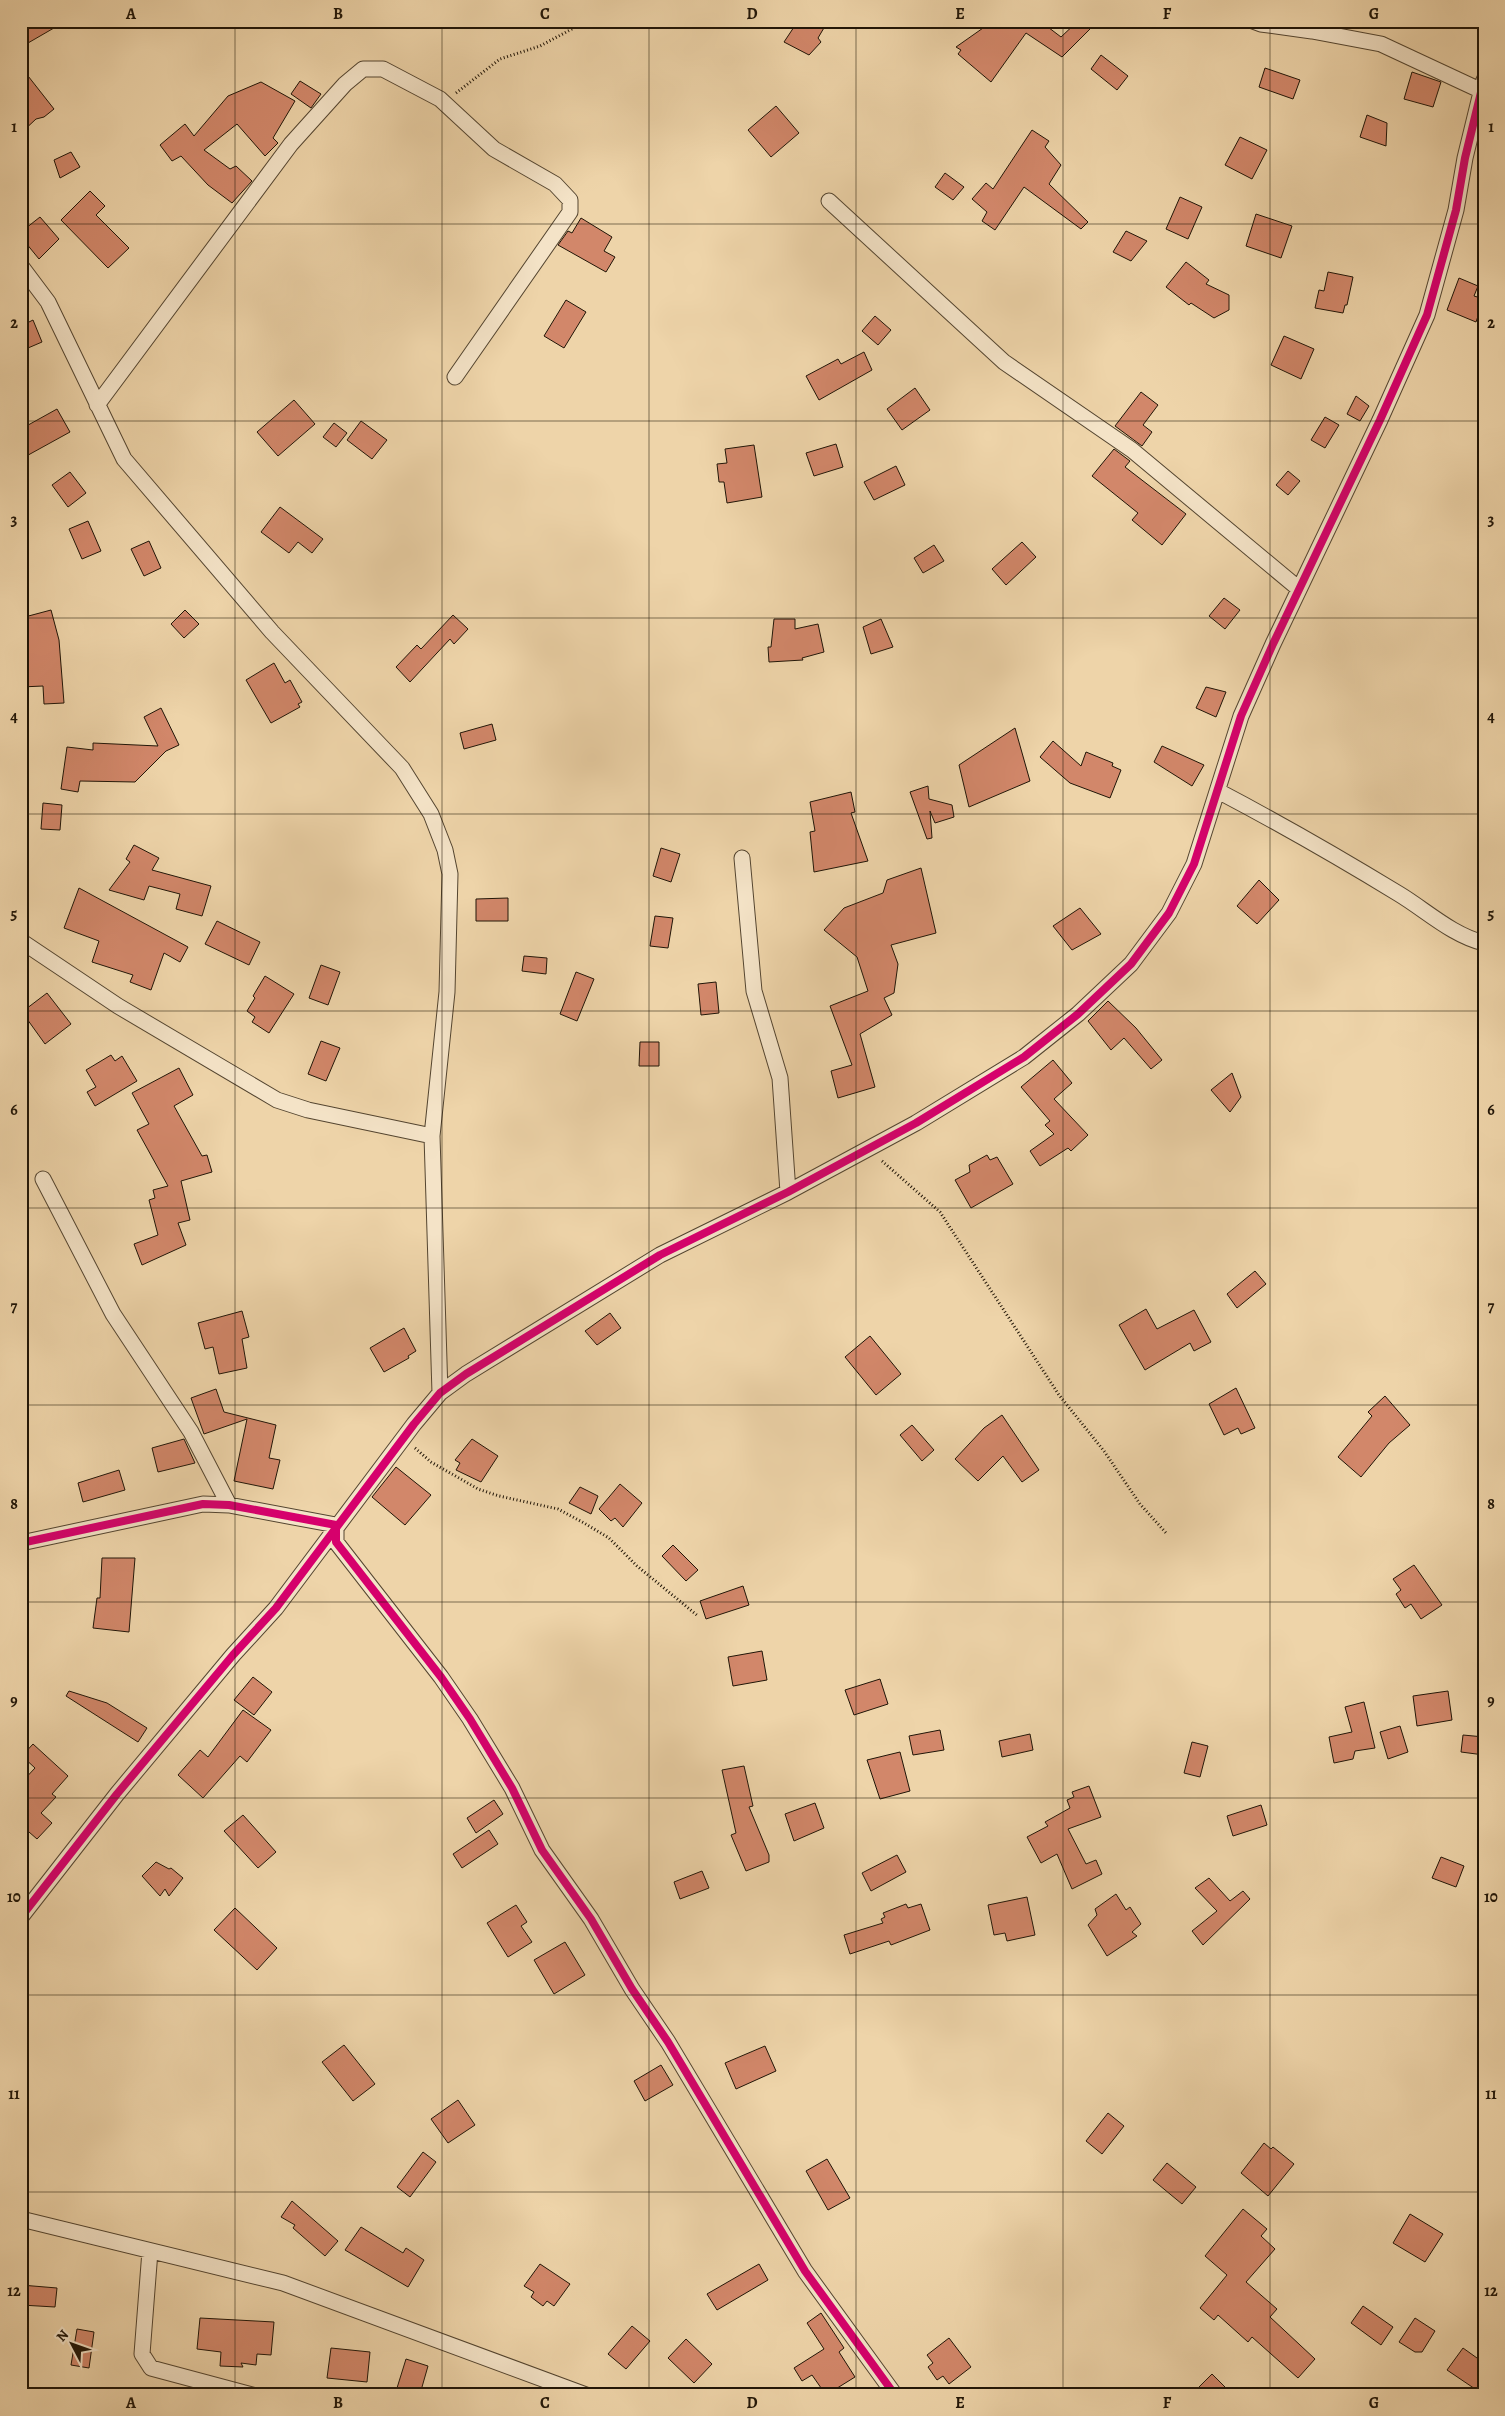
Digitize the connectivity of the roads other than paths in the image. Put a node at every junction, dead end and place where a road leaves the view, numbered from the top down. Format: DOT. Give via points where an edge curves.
graph roads {
  1 [pos="1253,21"];
  2 [pos="1483,88"];
  3 [pos="829,201"];
  4 [pos="21,266"];
  5 [pos="455,377"];
  6 [pos="97,405"];
  7 [pos="1299,588"];
  8 [pos="1218,791"];
  9 [pos="742,858"];
  10 [pos="21,941"];
  11 [pos="1484,943"];
  12 [pos="432,1136"];
  13 [pos="43,1179"];
  14 [pos="788,1192"];
  15 [pos="440,1393"];
  16 [pos="229,1505"];
  17 [pos="336,1525"];
  18 [pos="21,1543"];
  19 [pos="21,1917"];
  20 [pos="21,2219"];
  21 [pos="150,2251"];
  22 [pos="252,2395"];
  23 [pos="586,2395"];
  24 [pos="895,2395"];
  1 -- 2 [label="street" via="1381,44"];
  2 -- 7 [label="street" via="1464,158 1456,210 1427,315"];
  3 -- 7 [label="street" via="1004,362 1132,450"];
  4 -- 6 [label="street" via="48,302"];
  5 -- 6 [label="street" via="570,212 570,200 555,184 494,148 440,99 383,69 363,69 345,84 291,144"];
  6 -- 12 [label="street" via="124,459 272,632 402,768 431,814 450,874 447,992"];
  7 -- 8 [label="street" via="1241,716"];
  8 -- 11 [label="street" via="1399,894 1465,938"];
  8 -- 14 [label="street" via="1194,864 1169,913 1131,964 1078,1014 1024,1057 916,1124"];
  9 -- 14 [label="street" via="754,991 780,1078"];
  10 -- 12 [label="street" via="118,1006 277,1100 308,1110"];
  12 -- 15 [label="street"];
  13 -- 16 [label="street" via="113,1314 191,1432"];
  14 -- 15 [label="street" via="660,1255"];
  15 -- 17 [label="street"];
  16 -- 17 [label="street"];
  16 -- 18 [label="street" via="203,1504"];
  17 -- 19 [label="street" via="276,1608 117,1794"];
  17 -- 24 [label="street" via="336,1542 442,1677 470,1719 512,1788 542,1850 591,1919 668,2042 805,2271"];
  20 -- 21 [label="street"];
  21 -- 22 [label="street" via="142,2354 151,2368"];
  21 -- 23 [label="street" via="283,2283"];
}
